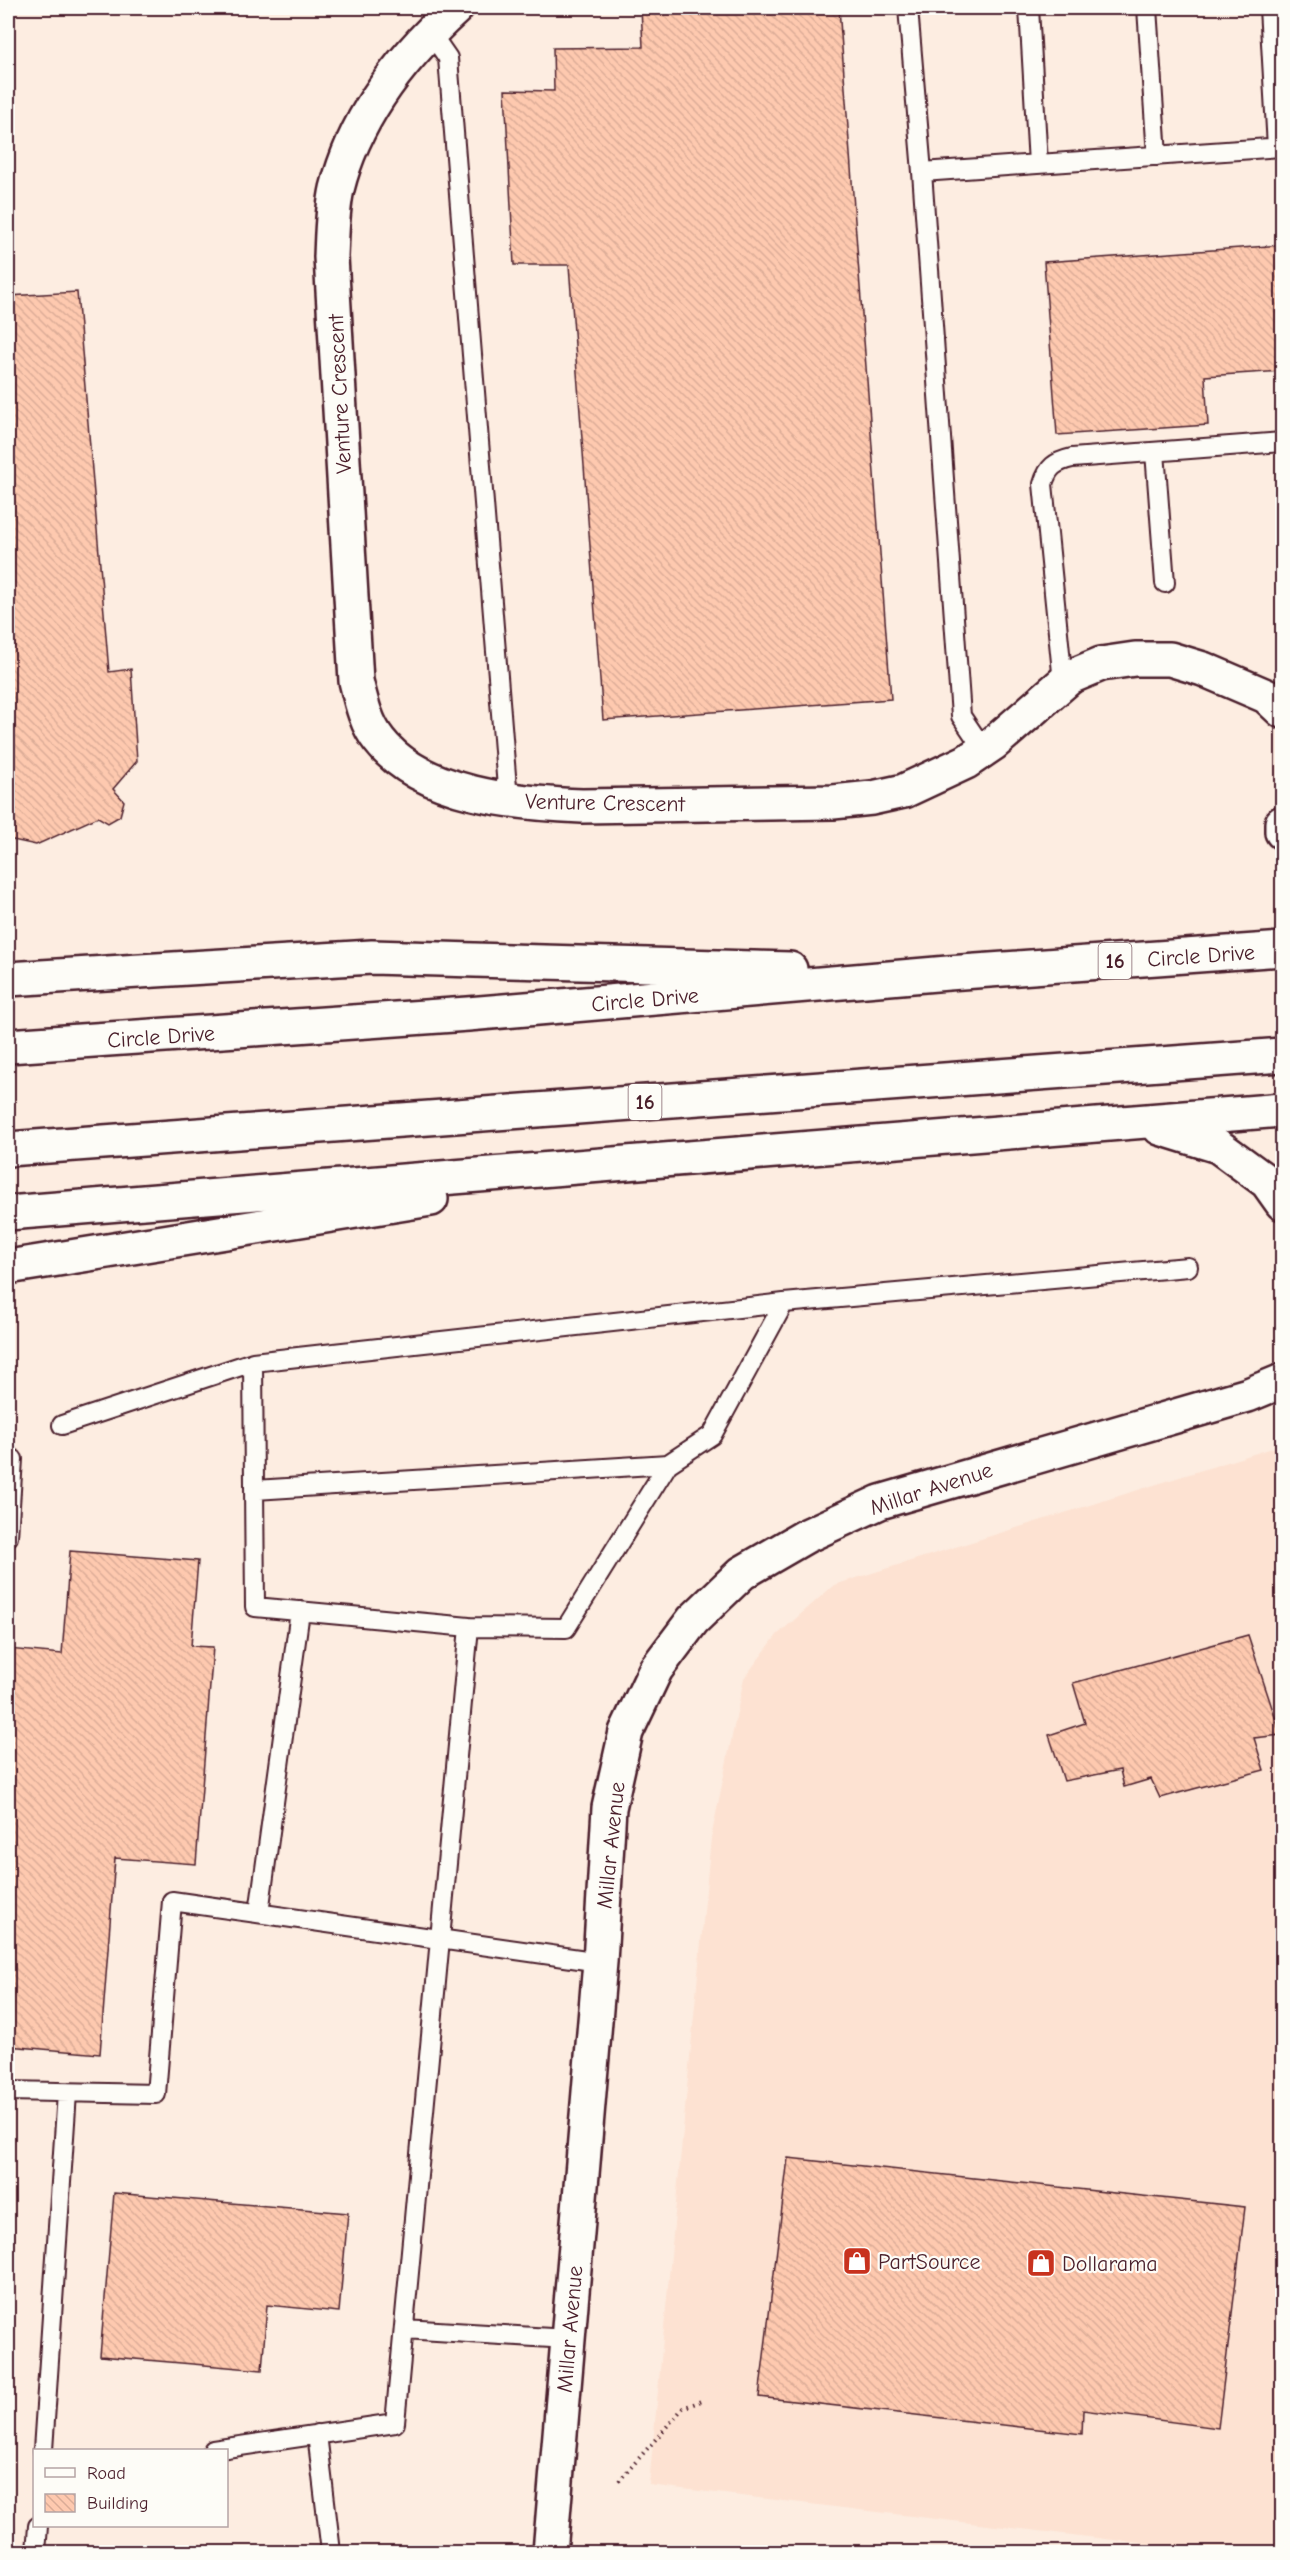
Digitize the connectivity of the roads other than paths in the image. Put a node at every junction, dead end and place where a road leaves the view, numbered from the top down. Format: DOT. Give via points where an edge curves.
graph roads {
  1 [pos="456,8"];
  2 [pos="908,8"];
  3 [pos="1029,8"];
  4 [pos="1147,8"];
  5 [pos="1269,8"];
  6 [pos="430,32"];
  7 [pos="1280,147"];
  8 [pos="1157,156"];
  9 [pos="1038,164"];
  10 [pos="922,172"];
  11 [pos="1282,442"];
  12 [pos="1155,452"];
  13 [pos="1165,583"];
  14 [pos="1063,682"];
  15 [pos="1282,711"];
  16 [pos="984,750"];
  17 [pos="508,800"];
  18 [pos="1282,824"];
  19 [pos="1282,832"];
  20 [pos="1282,949"];
  21 [pos="948,973"];
  22 [pos="8,979"];
  23 [pos="8,1046"];
  24 [pos="1282,1055"];
  25 [pos="1282,1110"];
  26 [pos="1144,1123"];
  27 [pos="8,1149"];
  28 [pos="681,1159"];
  29 [pos="1282,1203"];
  30 [pos="8,1214"];
  31 [pos="8,1267"];
  32 [pos="1188,1267"];
  33 [pos="784,1303"];
  34 [pos="253,1362"];
  35 [pos="1282,1381"];
  36 [pos="62,1425"];
  37 [pos="8,1461"];
  38 [pos="668,1464"];
  39 [pos="255,1490"];
  40 [pos="8,1537"];
  41 [pos="300,1611"];
  42 [pos="469,1627"];
  43 [pos="259,1913"];
  44 [pos="441,1940"];
  45 [pos="600,1962"];
  46 [pos="8,2091"];
  47 [pos="67,2093"];
  48 [pos="404,2329"];
  49 [pos="568,2338"];
  50 [pos="317,2434"];
  51 [pos="43,2449"];
  52 [pos="225,2449"];
  53 [pos="38,2527"];
  54 [pos="36,2553"];
  55 [pos="331,2553"];
  56 [pos="550,2553"];
  1 -- 6 [label="main road, Venture Crescent"];
  2 -- 10 [label="lane"];
  3 -- 9 [label="lane"];
  4 -- 8 [label="lane"];
  5 -- 7 [label="lane"];
  6 -- 17 [label="lane" via="448,58"];
  6 -- 17 [label="main road, Venture Crescent" via="386,85 359,127 337,190 332,224 356,681 364,714 378,740 405,765 435,781"];
  7 -- 8 [label="lane"];
  8 -- 9 [label="lane"];
  9 -- 10 [label="lane"];
  10 -- 16 [label="lane" via="961,716"];
  11 -- 12 [label="lane"];
  12 -- 13 [label="lane"];
  12 -- 14 [label="lane" via="1072,458 1057,462 1047,471 1042,484"];
  14 -- 15 [label="main road, Venture Crescent" via="1101,664 1170,659 1266,696"];
  14 -- 16 [label="main road, Venture Crescent"];
  16 -- 17 [label="main road, Venture Crescent" via="904,791 872,798 582,806"];
  18 -- 19 [label="main road"];
  20 -- 21 [label="main road, Circle Drive / 16"];
  21 -- 22 [label="main road" via="372,957"];
  21 -- 23 [label="main road, Circle Drive / 16" via="468,1014"];
  24 -- 27 [label="main road, 16"];
  25 -- 26 [label="main road"];
  26 -- 28 [label="main road"];
  26 -- 29 [label="main road" via="1218,1146 1267,1182"];
  28 -- 30 [label="main road"];
  28 -- 31 [label="main road"];
  32 -- 33 [label="lane"];
  33 -- 34 [label="lane"];
  33 -- 38 [label="lane" via="712,1434"];
  34 -- 36 [label="lane"];
  34 -- 39 [label="lane"];
  35 -- 45 [label="main road, Millar Avenue" via="1248,1395 880,1502 806,1536 742,1573 693,1620 656,1669 626,1732 609,1808"];
  37 -- 40 [label="lane" via="13,1460"];
  38 -- 39 [label="lane"];
  38 -- 42 [label="lane" via="567,1628"];
  39 -- 41 [label="lane" via="255,1607"];
  41 -- 42 [label="lane"];
  41 -- 43 [label="lane"];
  42 -- 44 [label="lane"];
  43 -- 44 [label="lane"];
  43 -- 47 [label="lane" via="172,1901 156,2094"];
  44 -- 45 [label="lane"];
  44 -- 48 [label="lane"];
  45 -- 49 [label="main road, Millar Avenue"];
  46 -- 47 [label="lane"];
  47 -- 51 [label="lane"];
  48 -- 49 [label="lane"];
  48 -- 50 [label="lane" via="395,2423"];
  49 -- 56 [label="main road, Millar Avenue"];
  50 -- 52 [label="lane"];
  50 -- 55 [label="lane"];
  53 -- 54 [label="lane"];
}
